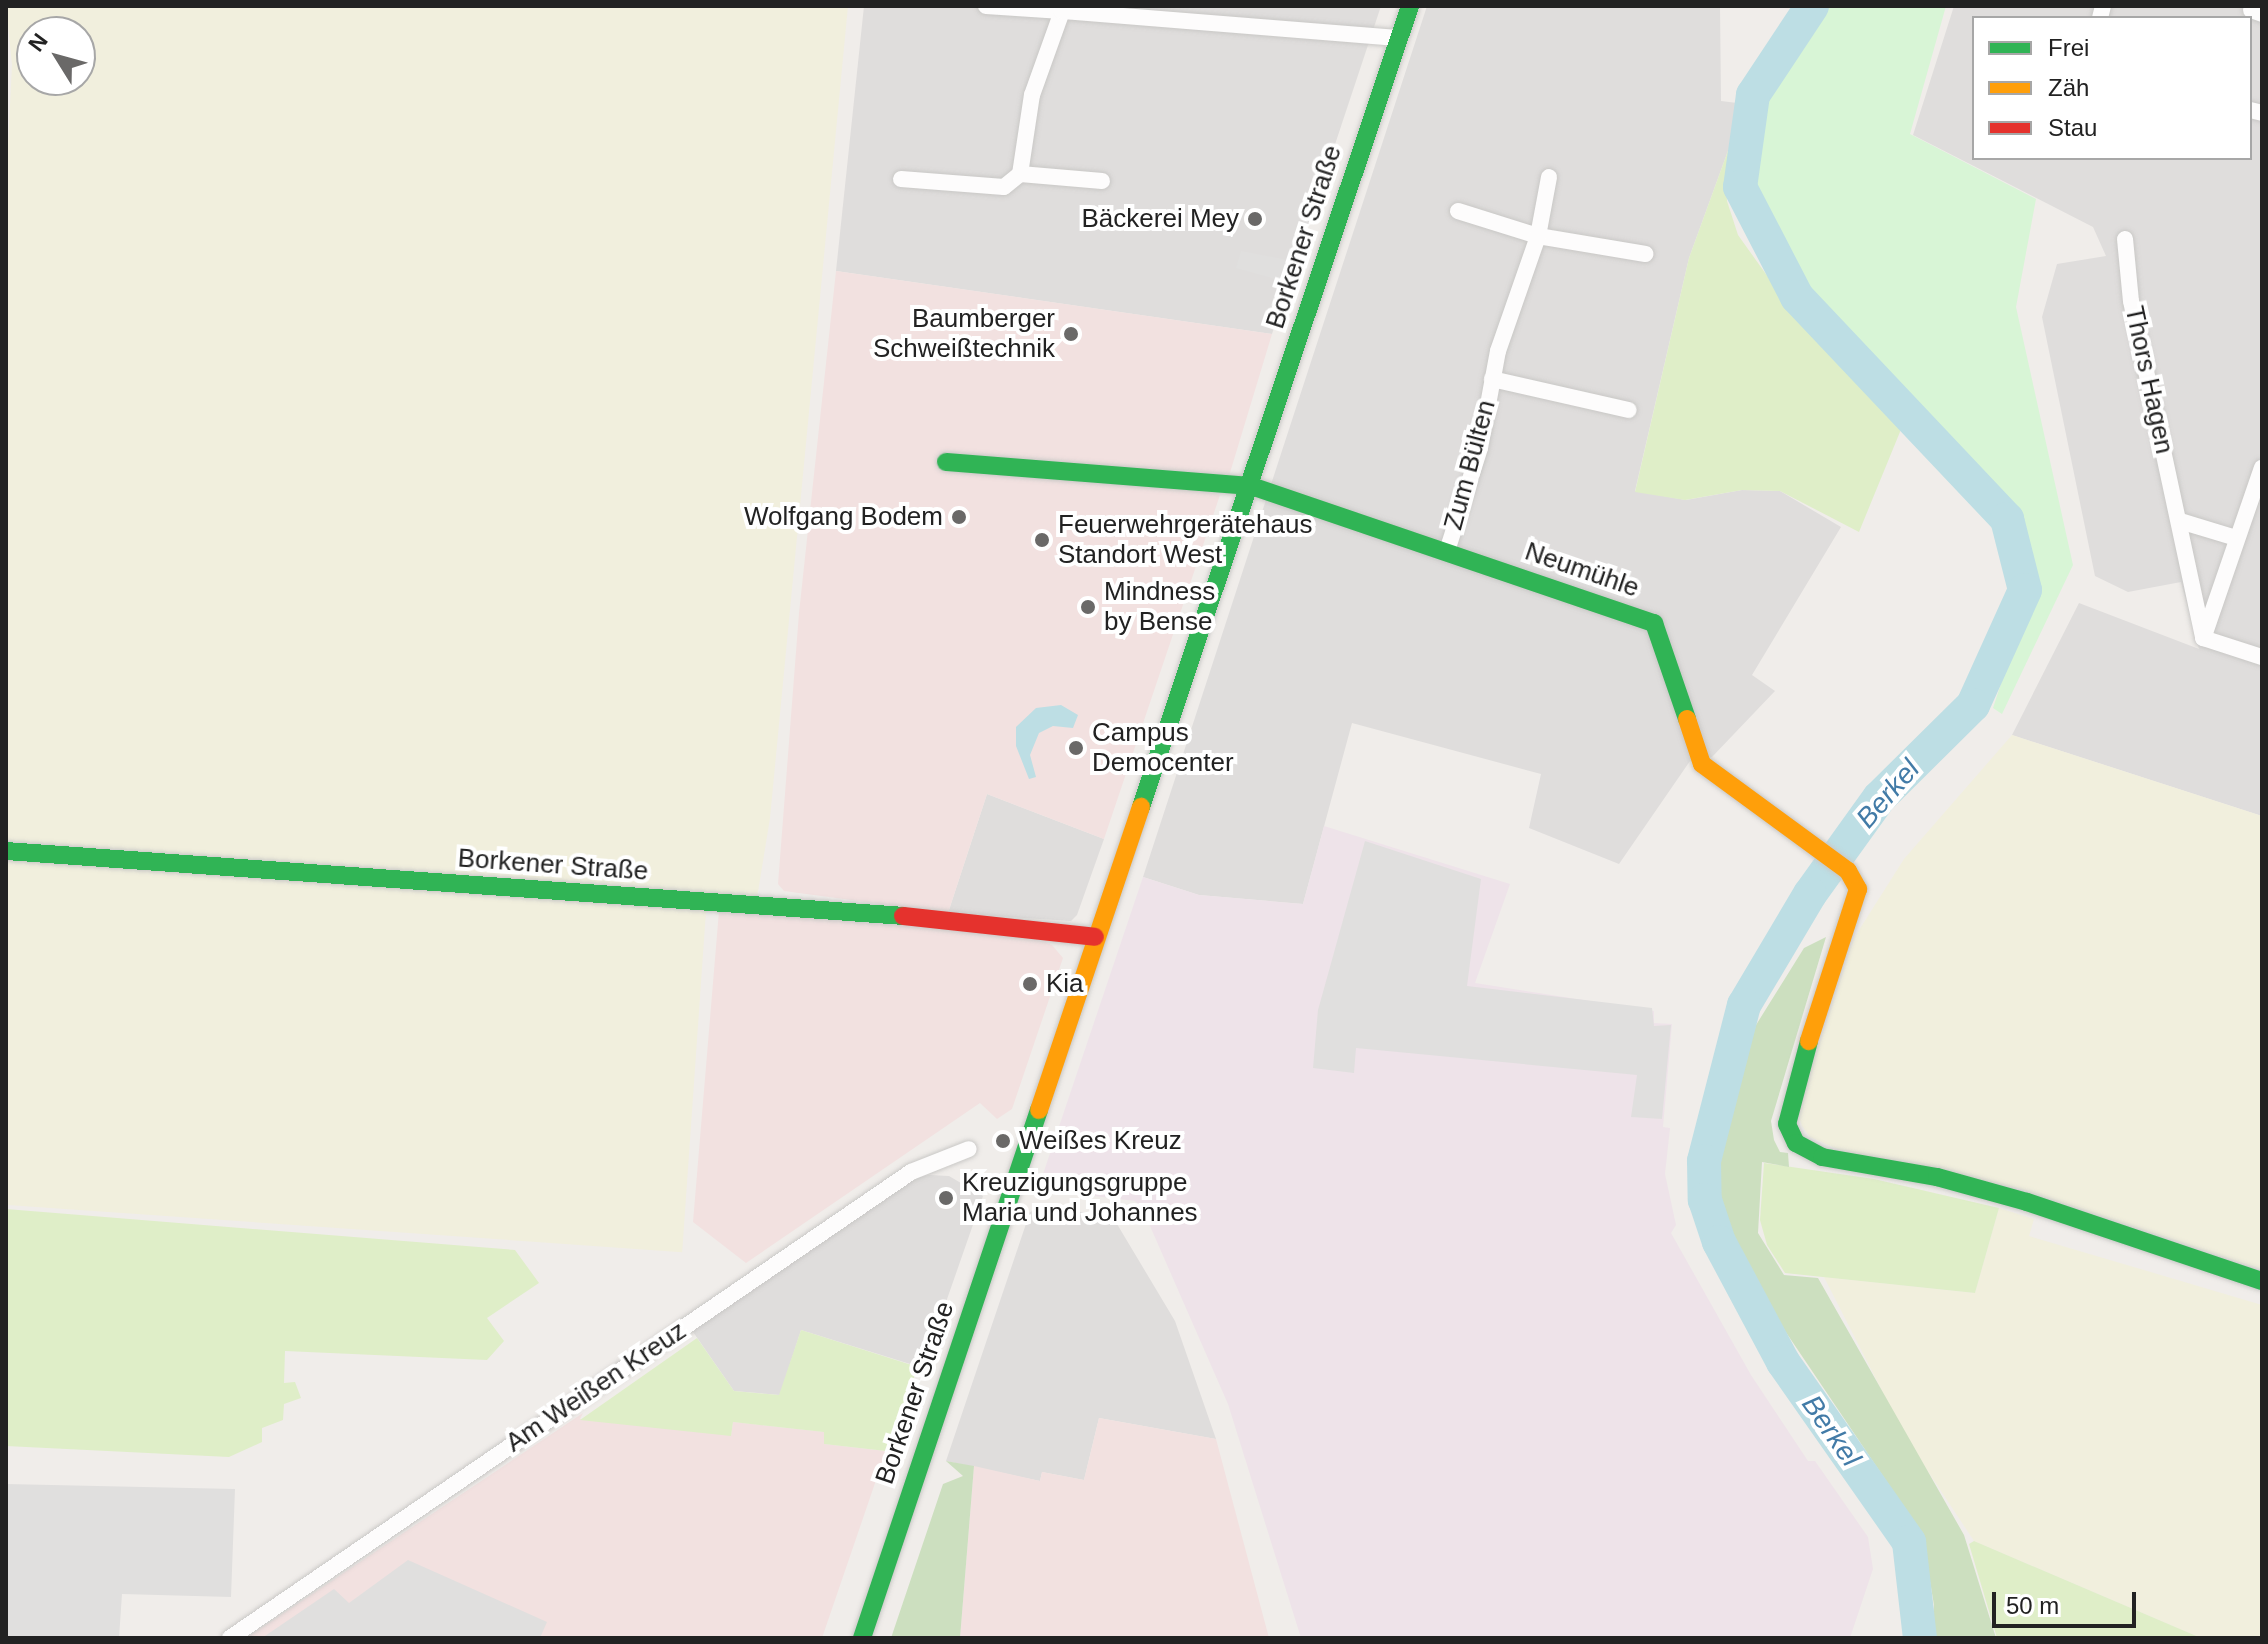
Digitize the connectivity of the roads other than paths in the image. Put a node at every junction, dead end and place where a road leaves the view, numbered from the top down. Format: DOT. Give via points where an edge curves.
graph roads {
  1 [pos="986,6"];
  2 [pos="1410,6"];
  3 [pos="1063,9"];
  4 [pos="1399,38"];
  5 [pos="1020,174"];
  6 [pos="1549,177"];
  7 [pos="901,179"];
  8 [pos="1102,181"];
  9 [pos="1458,211"];
  10 [pos="1538,236"];
  11 [pos="2125,239"];
  12 [pos="1645,254"];
  13 [pos="1492,379"];
  14 [pos="1629,410"];
  15 [pos="946,462"];
  16 [pos="2262,468"];
  17 [pos="1251,486"];
  18 [pos="2180,521"];
  19 [pos="2236,538"];
  20 [pos="1447,551"];
  21 [pos="2203,638"];
  22 [pos="2262,657"];
  23 [pos="6,851"];
  24 [pos="1095,937"];
  25 [pos="969,1149"];
  26 [pos="2262,1281"];
  27 [pos="230,1638"];
  28 [pos="862,1638"];
  1 -- 3 [label="street"];
  2 -- 4 [label="street, Borkener Straße"];
  3 -- 4 [label="street"];
  3 -- 5 [label="street" via="1032,95"];
  4 -- 17 [label="street, Borkener Straße"];
  5 -- 7 [label="street" via="1004,187"];
  5 -- 8 [label="street"];
  6 -- 10 [label="street, Zum Bülten"];
  9 -- 10 [label="street"];
  10 -- 12 [label="street"];
  10 -- 13 [label="street, Zum Bülten"];
  11 -- 18 [label="street, Thors Hagen" via="2131,301"];
  13 -- 14 [label="street, Zum Bülten"];
  13 -- 20 [label="street, Zum Bülten" via="1480,448"];
  15 -- 17 [label="street"];
  16 -- 19 [label="street"];
  17 -- 20 [label="street, Neumühle"];
  17 -- 24 [label="street, Borkener Straße"];
  18 -- 19 [label="street"];
  18 -- 21 [label="street, Thors Hagen"];
  19 -- 21 [label="street"];
  20 -- 26 [label="street, Neumühle" via="1654,623 1702,764 1848,871 1858,889 1790,1100 1787,1124 1796,1143 1822,1157 1937,1177 2027,1202"];
  21 -- 22 [label="street"];
  23 -- 24 [label="street, Borkener Straße" via="854,910"];
  24 -- 28 [label="street, Borkener Straße"];
  25 -- 27 [label="street, Am Weißen Kreuz" via="911,1172"];
}
